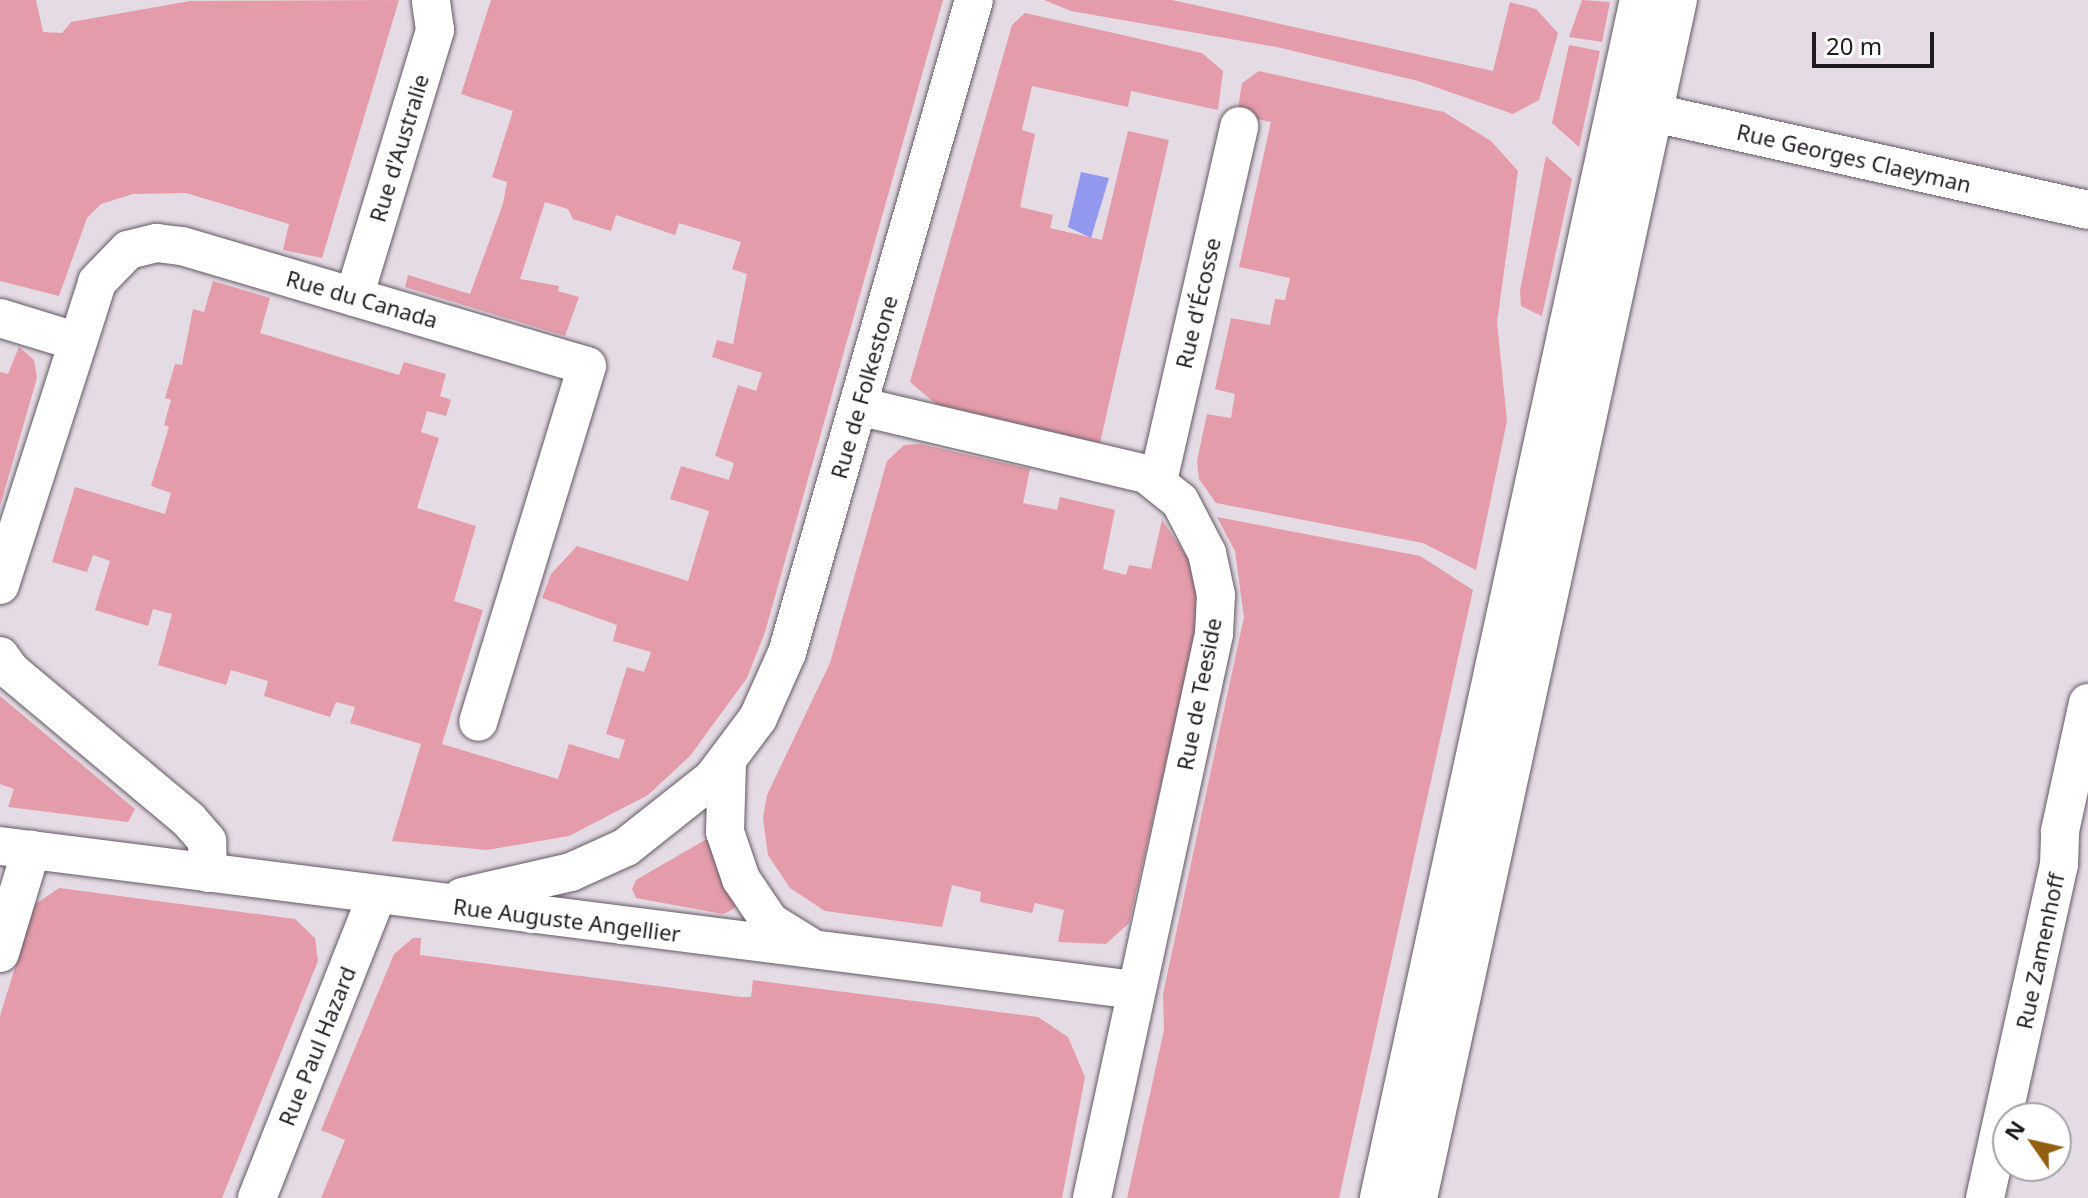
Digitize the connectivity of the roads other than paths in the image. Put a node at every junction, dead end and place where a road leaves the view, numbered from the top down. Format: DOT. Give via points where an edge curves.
graph roads {
  1 [pos="431,0"];
  2 [pos="974,0"];
  3 [pos="1642,0"];
  4 [pos="1675,0"];
  5 [pos="1635,109"];
  6 [pos="1239,126"];
  7 [pos="2088,210"];
  8 [pos="354,297"];
  9 [pos="0,318"];
  10 [pos="75,341"];
  11 [pos="858,406"];
  12 [pos="1158,481"];
  13 [pos="0,585"];
  14 [pos="0,656"];
  15 [pos="2088,703"];
  16 [pos="478,722"];
  17 [pos="727,763"];
  18 [pos="16,848"];
  19 [pos="2074,868"];
  20 [pos="208,873"];
  21 [pos="377,895"];
  22 [pos="436,903"];
  23 [pos="820,952"];
  24 [pos="0,953"];
  25 [pos="1135,990"];
  26 [pos="257,1198"];
  27 [pos="1092,1198"];
  28 [pos="1382,1198"];
  29 [pos="1415,1198"];
  30 [pos="1985,1198"];
  1 -- 8 [label="street, Rue d'Australie" via="435,30"];
  2 -- 11 [label="street, Rue de Folkestone"];
  3 -- 5 [label="main road"];
  4 -- 5 [label="main road"];
  5 -- 7 [label="street, Rue Georges Claeyman"];
  5 -- 28 [label="main road"];
  5 -- 29 [label="main road"];
  6 -- 12 [label="street, Rue d'Écosse"];
  8 -- 10 [label="street, Rue du Canada" via="182,246 140,245 104,270"];
  8 -- 16 [label="street, Rue du Canada" via="587,366"];
  9 -- 10 [label="street"];
  10 -- 13 [label="street, Rue du Canada"];
  11 -- 12 [label="street, Rue de Teeside" via="1118,463"];
  11 -- 17 [label="street, Rue de Folkestone" via="787,653 758,718"];
  12 -- 25 [label="street, Rue de Teeside" via="1180,501 1201,536 1213,574 1216,615"];
  14 -- 20 [label="street" via="11,671 189,820 207,841"];
  15 -- 19 [label="street, Rue Zamenhoff" via="2060,831"];
  17 -- 22 [label="street, Rue de Folkestone" via="649,832 591,865"];
  17 -- 23 [label="street" via="725,832 741,879 770,922"];
  18 -- 20 [label="street, Rue Auguste Angellier"];
  18 -- 24 [label="street"];
  19 -- 30 [label="street, Rue Zamenhoff"];
  20 -- 21 [label="street, Rue Auguste Angellier"];
  21 -- 22 [label="street, Rue Auguste Angellier"];
  21 -- 26 [label="street, Rue Paul Hazard"];
  22 -- 23 [label="street, Rue Auguste Angellier"];
  23 -- 25 [label="street, Rue Auguste Angellier"];
  25 -- 27 [label="street, Rue de Teeside"];
}
